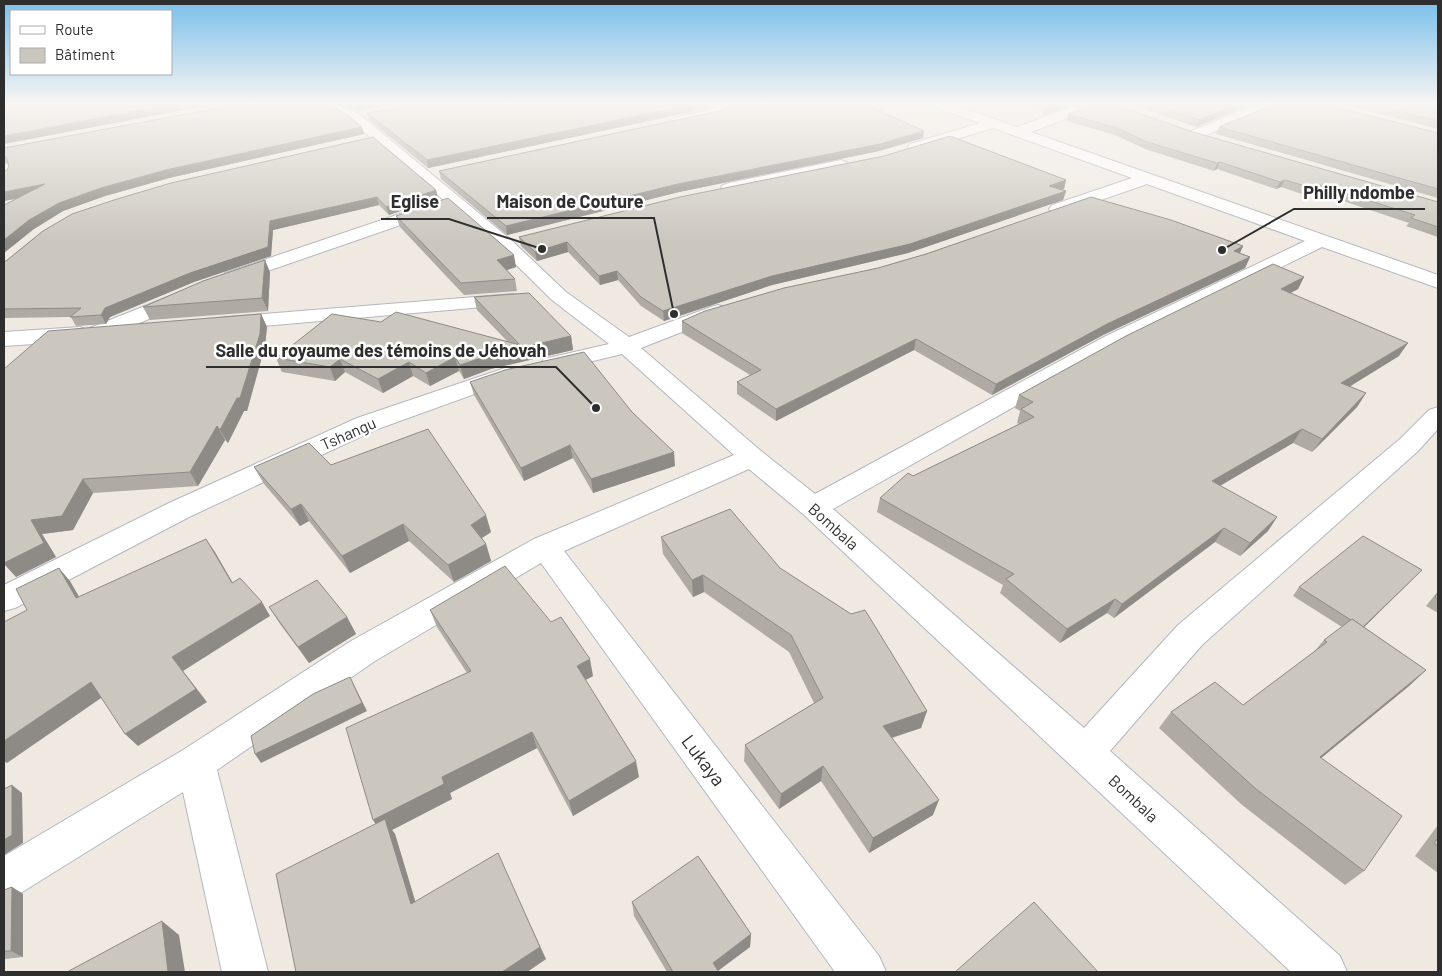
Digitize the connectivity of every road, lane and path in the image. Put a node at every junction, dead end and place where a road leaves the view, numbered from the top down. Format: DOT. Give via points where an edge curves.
graph roads {
  1 [pos="398,150"];
  2 [pos="908,150"];
  3 [pos="1068,150"];
  4 [pos="900,152"];
  5 [pos="853,163"];
  6 [pos="4,168"];
  7 [pos="4,174"];
  8 [pos="1148,178"];
  9 [pos="715,191"];
  10 [pos="455,200"];
  11 [pos="1037,216"];
  12 [pos="1319,241"];
  13 [pos="1438,282"];
  14 [pos="559,296"];
  15 [pos="733,306"];
  16 [pos="206,325"];
  17 [pos="157,328"];
  18 [pos="98,333"];
  19 [pos="4,339"];
  20 [pos="626,346"];
  21 [pos="1438,415"];
  22 [pos="752,457"];
  23 [pos="813,507"];
  24 [pos="545,547"];
  25 [pos="4,599"];
  26 [pos="1086,753"];
  27 [pos="196,763"];
  28 [pos="4,880"];
  29 [pos="245,972"];
  30 [pos="863,972"];
  31 [pos="1324,972"];
  1 -- 10 [label="street, Bombala" via="434,174"];
  2 -- 4 [label="street"];
  3 -- 8 [label="street"];
  5 -- 9 [label="street"];
  6 -- 7 [label="street"];
  8 -- 11 [label="street"];
  8 -- 12 [label="street"];
  10 -- 14 [label="street, Bombala" via="514,240"];
  10 -- 18 [label="street" via="202,288"];
  12 -- 13 [label="street"];
  12 -- 23 [label="street" via="1112,342"];
  14 -- 16 [label="street"];
  14 -- 20 [label="street, Bombala"];
  15 -- 20 [label="street, Tshangu"];
  17 -- 18 [label="street"];
  18 -- 19 [label="street"];
  20 -- 22 [label="street, Bombala"];
  20 -- 25 [label="street, Tshangu" via="499,376 366,424 179,510"];
  21 -- 26 [label="street" via="1409,445 1190,635"];
  22 -- 23 [label="street, Bombala"];
  22 -- 24 [label="street"];
  23 -- 26 [label="street, Bombala"];
  24 -- 27 [label="street" via="363,651"];
  24 -- 30 [label="street, Lukaya"];
  26 -- 31 [label="street, Bombala"];
  27 -- 28 [label="street"];
  27 -- 29 [label="street"];
}
